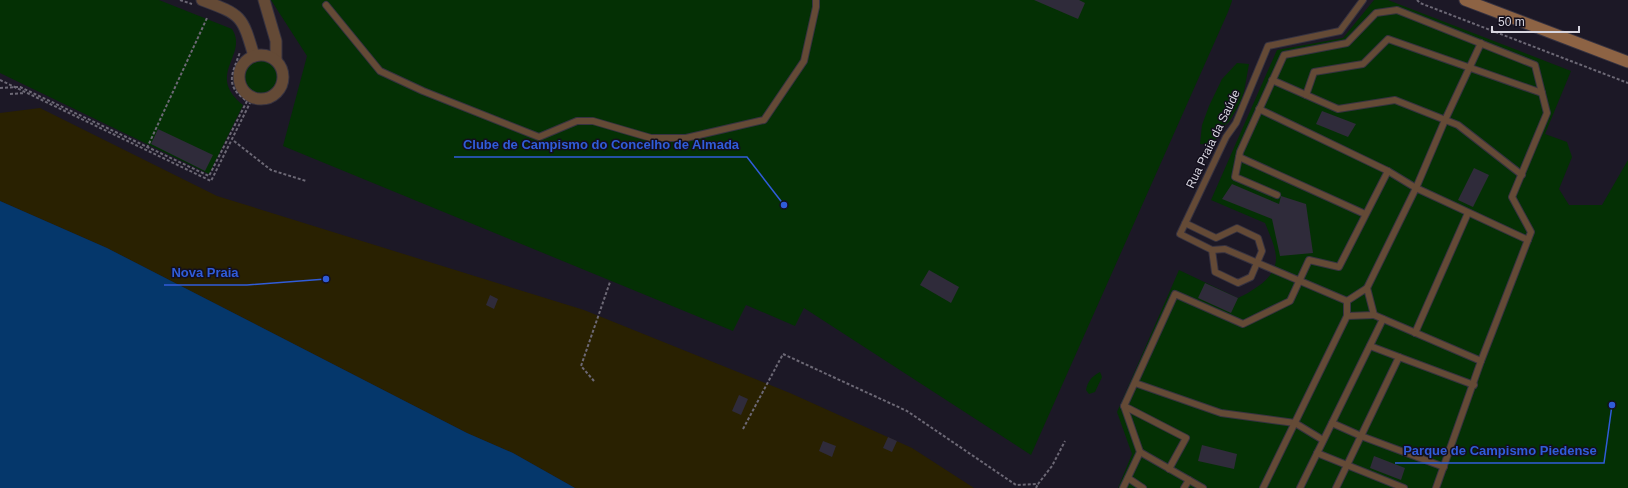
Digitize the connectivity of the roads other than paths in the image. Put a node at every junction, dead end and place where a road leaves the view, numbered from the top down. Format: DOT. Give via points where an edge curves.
graph roads {
  1 [pos="264,0"];
  2 [pos="816,0"];
  3 [pos="1362,0"];
  4 [pos="1465,0"];
  5 [pos="197,2"];
  6 [pos="326,6"];
  7 [pos="1481,43"];
  8 [pos="254,56"];
  9 [pos="276,60"];
  10 [pos="1628,62"];
  11 [pos="1470,66"];
  12 [pos="1272,80"];
  13 [pos="1542,93"];
  14 [pos="1306,95"];
  15 [pos="1259,110"];
  16 [pos="1444,120"];
  17 [pos="1239,157"];
  18 [pos="1388,171"];
  19 [pos="1522,175"];
  20 [pos="1416,188"];
  21 [pos="1276,195"];
  22 [pos="1468,213"];
  23 [pos="1365,214"];
  24 [pos="1185,223"];
  25 [pos="1216,238"];
  26 [pos="1528,240"];
  27 [pos="1225,249"];
  28 [pos="1212,250"];
  29 [pos="1257,263"];
  30 [pos="1299,281"];
  31 [pos="1367,288"];
  32 [pos="1347,301"];
  33 [pos="1374,315"];
  34 [pos="1347,316"];
  35 [pos="1383,319"];
  36 [pos="1415,333"];
  37 [pos="1370,346"];
  38 [pos="1399,357"];
  39 [pos="1481,361"];
  40 [pos="1135,383"];
  41 [pos="1474,385"];
  42 [pos="1124,406"];
  43 [pos="1295,423"];
  44 [pos="1332,423"];
  45 [pos="1361,436"];
  46 [pos="1323,440"];
  47 [pos="1140,452"];
  48 [pos="1317,453"];
  49 [pos="1347,466"];
  50 [pos="1444,467"];
  51 [pos="1170,469"];
  52 [pos="1128,478"];
  53 [pos="1189,480"];
  54 [pos="1123,488"];
  55 [pos="1143,488"];
  56 [pos="1184,488"];
  57 [pos="1203,488"];
  58 [pos="1263,488"];
  59 [pos="1300,488"];
  60 [pos="1336,488"];
  61 [pos="1404,488"];
  62 [pos="1436,488"];
  1 -- 9 [label="street" via="276,41"];
  2 -- 6 [label="lane" via="804,61 764,120 686,138 651,138 593,121 577,120 539,137 380,71"];
  3 -- 24 [label="lane, Rua Praia da Saúde" via="1340,31 1268,46 1236,123 1226,137"];
  4 -- 10 [label="main road"];
  5 -- 8 [label="street" via="236,15 245,26"];
  7 -- 11 [label="lane"];
  7 -- 12 [label="lane" via="1397,10 1376,13 1347,42 1284,55"];
  7 -- 13 [label="lane" via="1535,65"];
  8 -- 9 [label="street" via="266,55"];
  8 -- 9 [label="street" via="243,64 239,76 243,89 254,98 273,95 282,85 283,71"];
  11 -- 13 [label="lane"];
  11 -- 14 [label="lane" via="1388,39 1363,64 1314,72"];
  11 -- 16 [label="lane"];
  12 -- 14 [label="lane"];
  12 -- 15 [label="lane"];
  13 -- 19 [label="lane" via="1547,113"];
  14 -- 16 [label="lane" via="1338,109 1396,100"];
  15 -- 17 [label="lane"];
  15 -- 18 [label="lane"];
  16 -- 19 [label="lane" via="1458,125"];
  16 -- 20 [label="lane"];
  17 -- 21 [label="lane" via="1234,177"];
  17 -- 23 [label="lane"];
  18 -- 20 [label="lane"];
  18 -- 23 [label="lane"];
  19 -- 26 [label="lane" via="1512,198 1531,232"];
  20 -- 22 [label="lane"];
  20 -- 31 [label="lane"];
  22 -- 26 [label="lane"];
  22 -- 36 [label="lane"];
  23 -- 30 [label="lane" via="1339,267 1309,260"];
  24 -- 25 [label="lane"];
  24 -- 28 [label="lane, Rua Praia da Saúde" via="1180,234"];
  25 -- 27 [label="lane"];
  25 -- 29 [label="lane" via="1237,228 1258,238 1262,251"];
  26 -- 39 [label="lane"];
  27 -- 28 [label="lane"];
  27 -- 29 [label="lane"];
  28 -- 29 [label="lane" via="1215,272 1238,283 1251,277"];
  29 -- 30 [label="lane"];
  30 -- 32 [label="lane"];
  30 -- 40 [label="lane" via="1290,301 1243,324 1175,294"];
  31 -- 32 [label="lane"];
  31 -- 33 [label="lane"];
  32 -- 34 [label="lane"];
  33 -- 34 [label="lane"];
  33 -- 35 [label="lane"];
  34 -- 43 [label="lane"];
  35 -- 36 [label="lane"];
  35 -- 37 [label="lane"];
  36 -- 39 [label="lane"];
  37 -- 38 [label="lane"];
  37 -- 44 [label="lane"];
  38 -- 41 [label="lane"];
  38 -- 45 [label="lane"];
  39 -- 41 [label="lane"];
  40 -- 42 [label="lane"];
  40 -- 43 [label="lane" via="1221,413"];
  41 -- 50 [label="lane"];
  42 -- 47 [label="lane"];
  42 -- 51 [label="lane" via="1186,438"];
  43 -- 46 [label="lane"];
  43 -- 58 [label="lane"];
  44 -- 45 [label="lane"];
  44 -- 46 [label="lane"];
  45 -- 49 [label="lane"];
  45 -- 50 [label="lane"];
  46 -- 48 [label="lane"];
  47 -- 51 [label="lane"];
  47 -- 52 [label="lane"];
  48 -- 49 [label="lane"];
  48 -- 59 [label="lane"];
  49 -- 60 [label="lane"];
  49 -- 61 [label="lane"];
  50 -- 62 [label="lane"];
  51 -- 53 [label="lane"];
  52 -- 54 [label="lane"];
  52 -- 55 [label="lane"];
  53 -- 56 [label="lane"];
  53 -- 57 [label="lane"];
}
